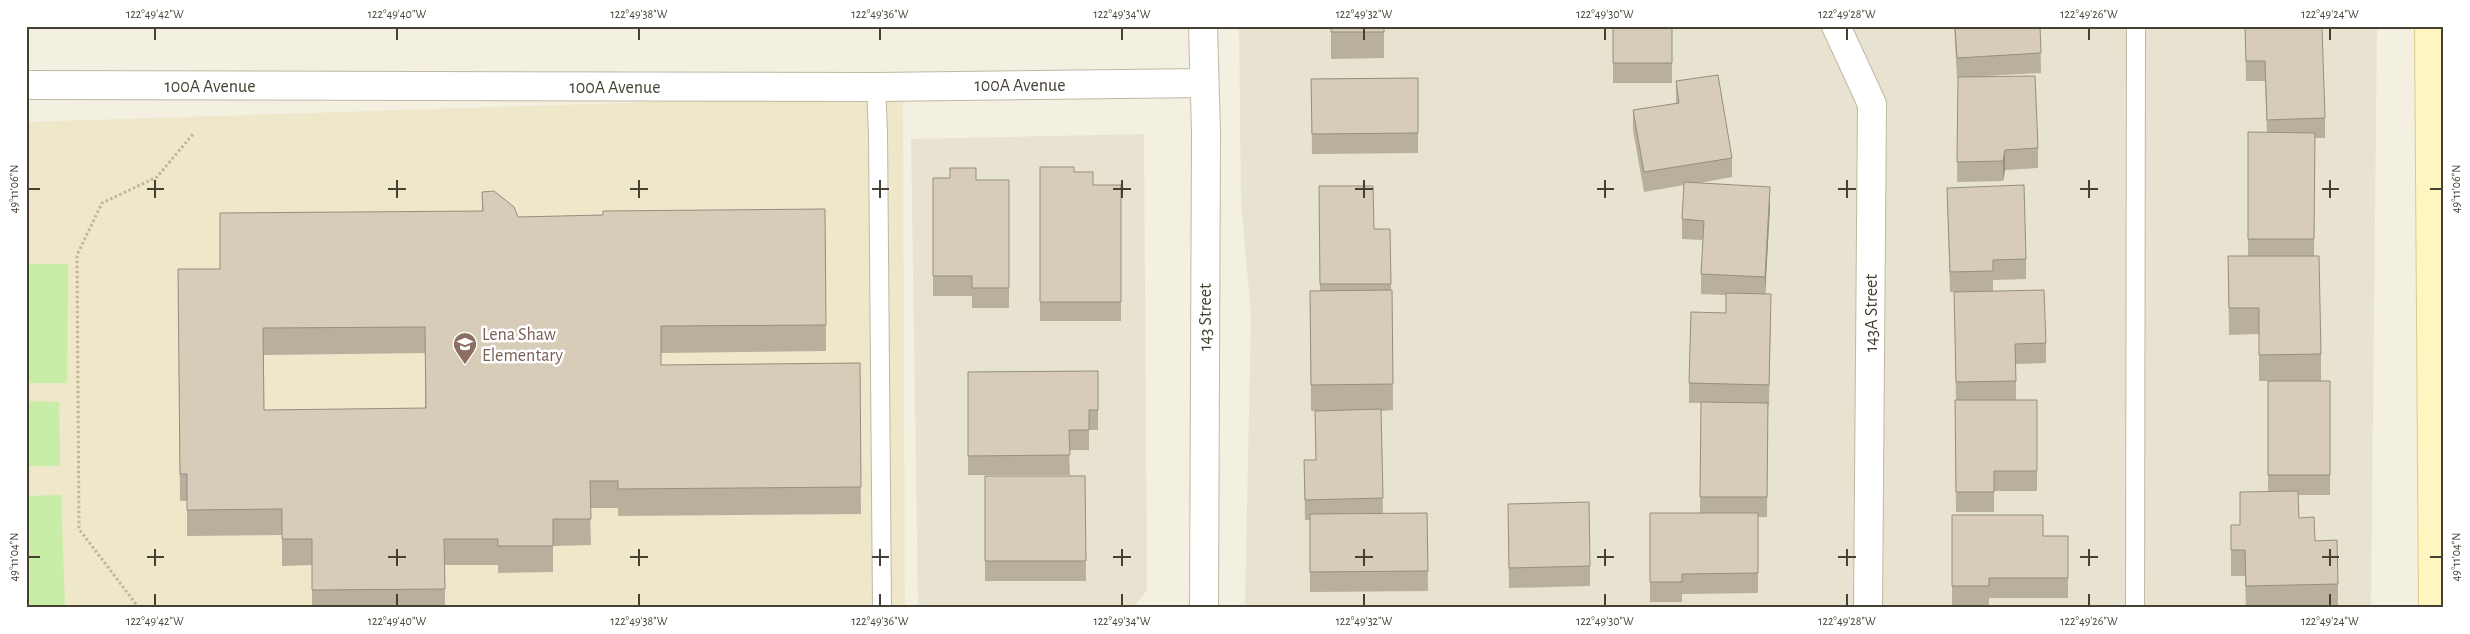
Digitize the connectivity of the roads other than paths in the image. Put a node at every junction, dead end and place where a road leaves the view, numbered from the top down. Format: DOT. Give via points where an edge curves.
graph roads {
  1 [pos="1203,26"];
  2 [pos="1836,26"];
  3 [pos="2136,26"];
  4 [pos="2429,26"];
  5 [pos="1204,83"];
  6 [pos="26,85"];
  7 [pos="876,87"];
  8 [pos="882,608"];
  9 [pos="1204,608"];
  10 [pos="1868,608"];
  11 [pos="2135,608"];
  12 [pos="2433,608"];
  1 -- 5 [label="street, 143 Street"];
  2 -- 10 [label="street, 143A Street" via="1872,104"];
  3 -- 11 [label="lane"];
  4 -- 12 [label="main road"];
  5 -- 7 [label="street, 100A Avenue"];
  5 -- 9 [label="street, 143 Street"];
  6 -- 7 [label="street, 100A Avenue"];
  7 -- 8 [label="lane"];
}
